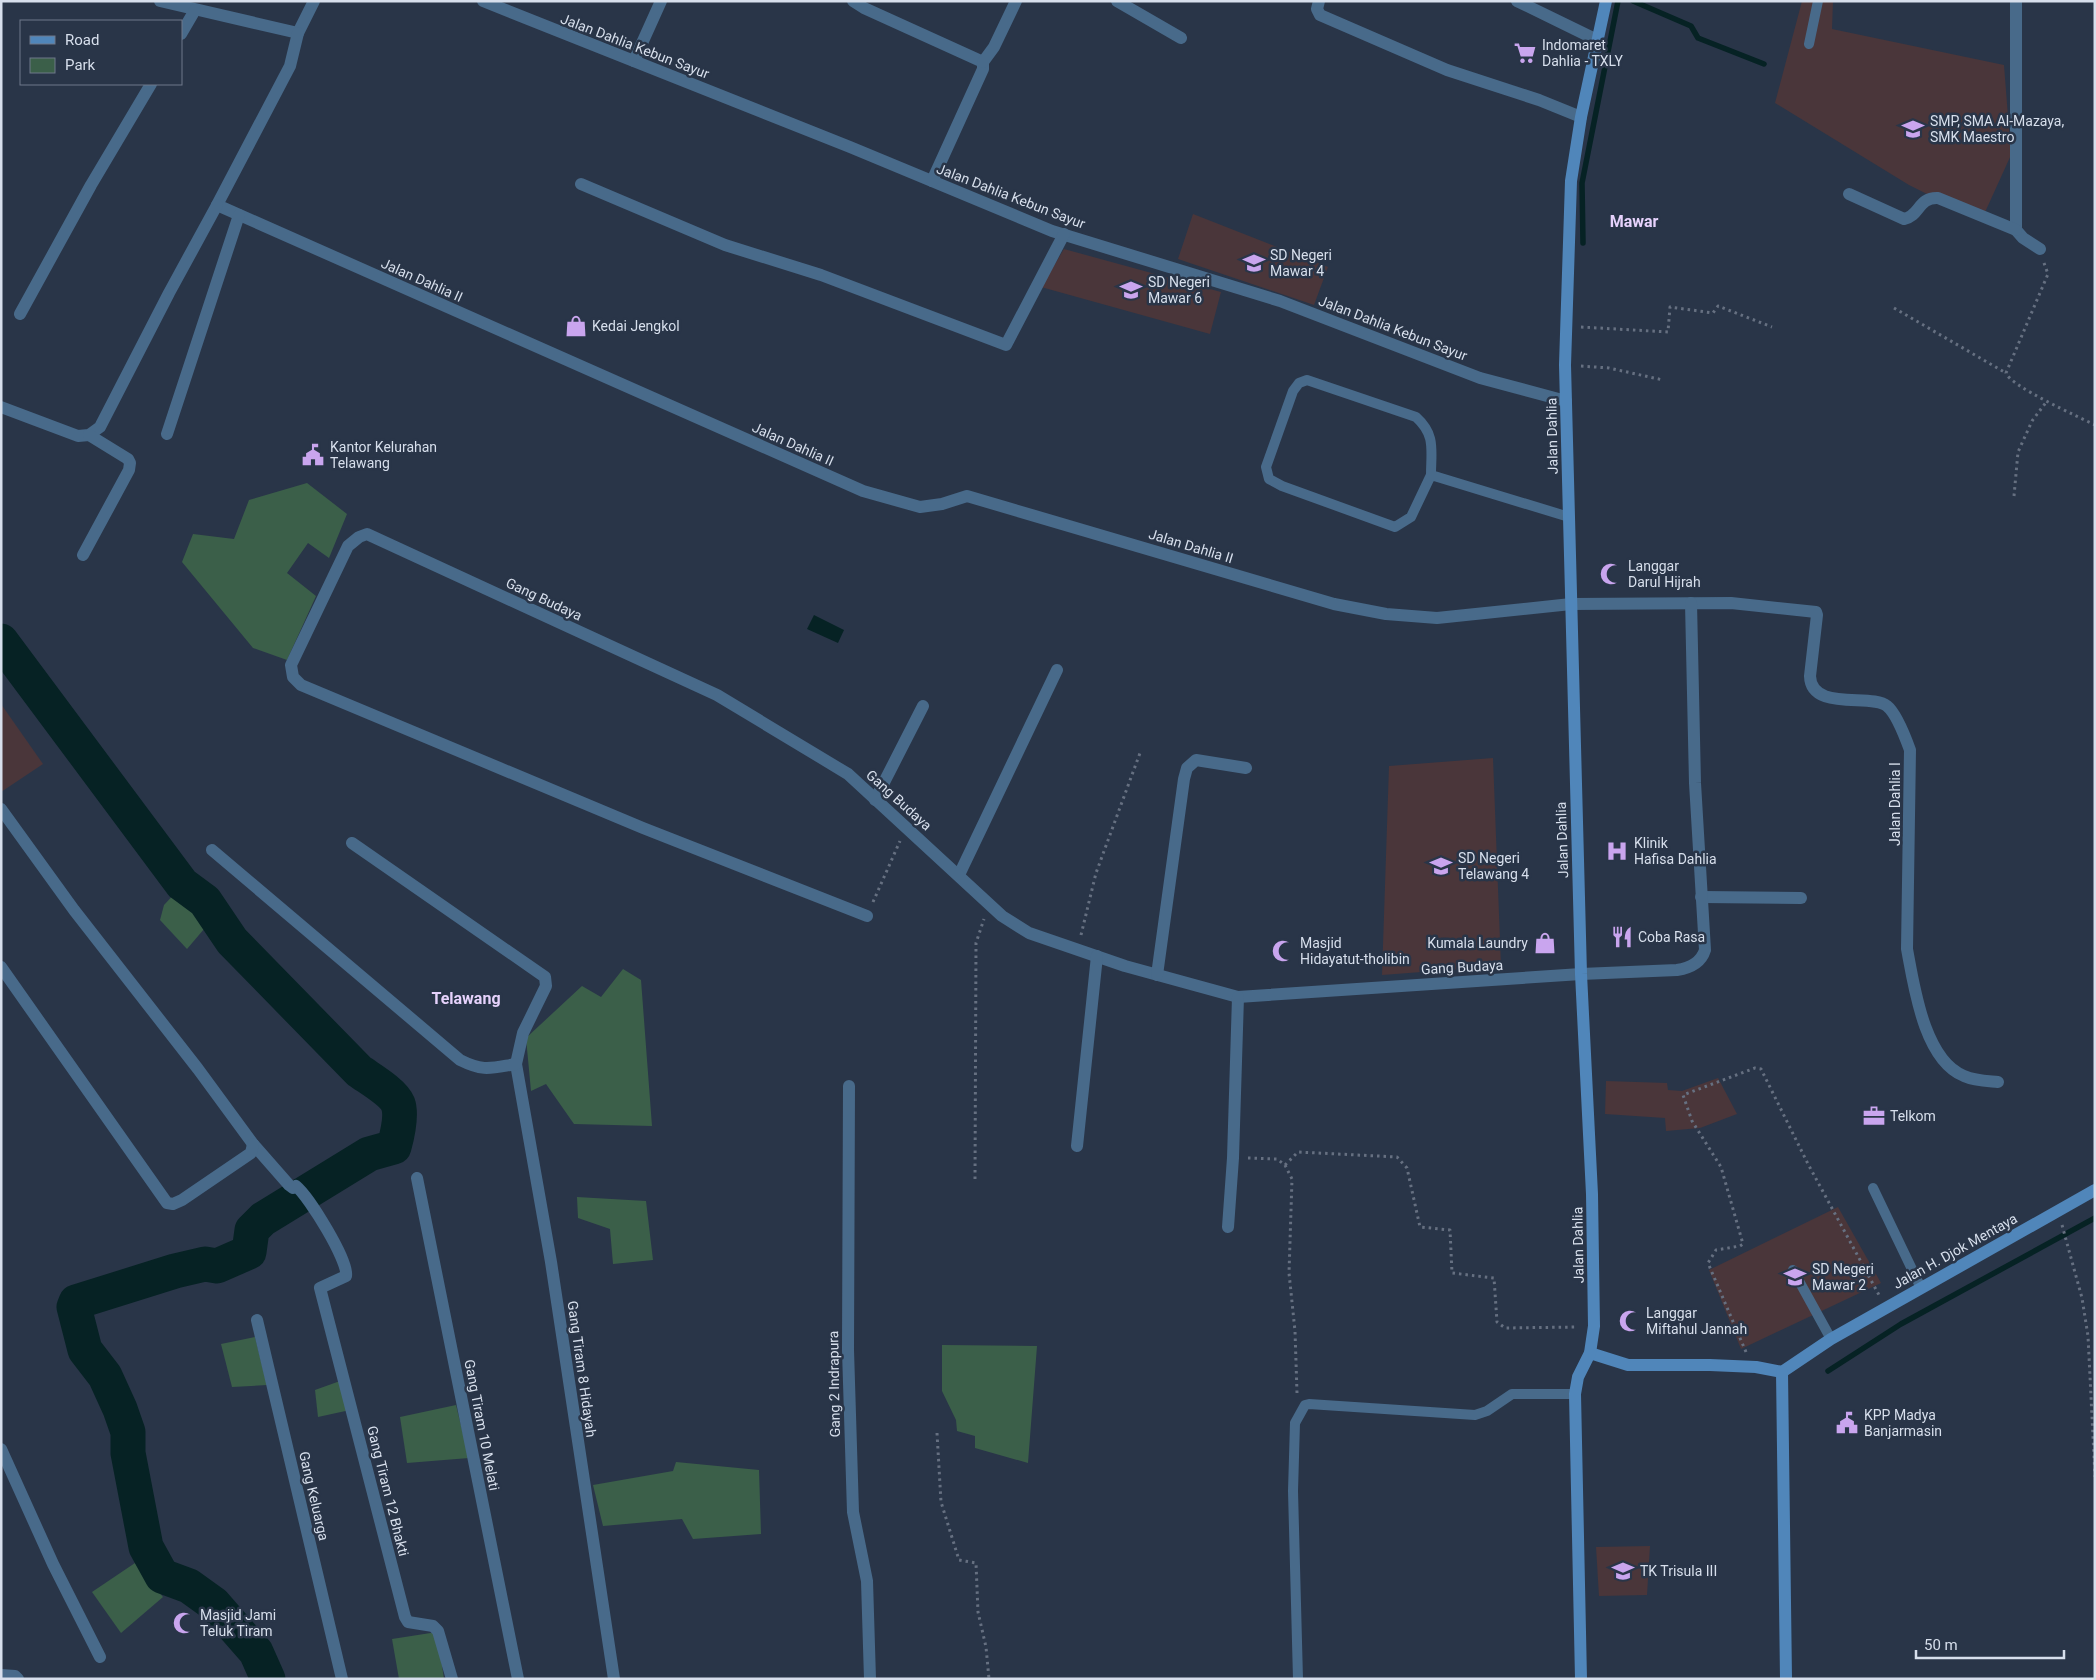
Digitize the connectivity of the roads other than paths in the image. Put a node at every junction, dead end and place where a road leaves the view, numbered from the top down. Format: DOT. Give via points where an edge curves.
graph roads {
  1 [pos="160,1"];
  2 [pos="314,1"];
  3 [pos="483,1"];
  4 [pos="661,1"];
  5 [pos="853,1"];
  6 [pos="1016,1"];
  7 [pos="1117,1"];
  8 [pos="1318,1"];
  9 [pos="1517,1"];
  10 [pos="1606,1"];
  11 [pos="1818,1"];
  12 [pos="2016,1"];
  13 [pos="194,7"];
  14 [pos="182,32"];
  15 [pos="298,34"];
  16 [pos="1181,38"];
  17 [pos="1597,40"];
  18 [pos="1809,44"];
  19 [pos="634,61"];
  20 [pos="983,62"];
  21 [pos="150,85"];
  22 [pos="1581,117"];
  23 [pos="932,181"];
  24 [pos="581,184"];
  25 [pos="1849,194"];
  26 [pos="217,205"];
  27 [pos="239,215"];
  28 [pos="2016,230"];
  29 [pos="1064,234"];
  30 [pos="2040,249"];
  31 [pos="20,314"];
  32 [pos="1566,401"];
  33 [pos="1,407"];
  34 [pos="89,434"];
  35 [pos="167,434"];
  36 [pos="1431,475"];
  37 [pos="1569,517"];
  38 [pos="83,555"];
  39 [pos="1691,603"];
  40 [pos="1571,604"];
  41 [pos="1057,670"];
  42 [pos="923,706"];
  43 [pos="1246,768"];
  44 [pos="875,800"];
  45 [pos="1,809"];
  46 [pos="352,842"];
  47 [pos="212,850"];
  48 [pos="959,875"];
  49 [pos="1701,897"];
  50 [pos="1801,898"];
  51 [pos="867,916"];
  52 [pos="1096,956"];
  53 [pos="1,967"];
  54 [pos="1581,974"];
  55 [pos="1157,975"];
  56 [pos="1238,997"];
  57 [pos="516,1064"];
  58 [pos="1998,1082"];
  59 [pos="849,1086"];
  60 [pos="253,1144"];
  61 [pos="1077,1146"];
  62 [pos="417,1178"];
  63 [pos="1873,1188"];
  64 [pos="2095,1190"];
  65 [pos="1228,1227"];
  66 [pos="1793,1270"];
  67 [pos="1920,1288"];
  68 [pos="257,1320"];
  69 [pos="1831,1339"];
  70 [pos="1590,1353"];
  71 [pos="1782,1372"];
  72 [pos="1575,1394"];
  73 [pos="1,1449"];
  74 [pos="100,1657"];
  75 [pos="1,1675"];
  76 [pos="18,1679"];
  77 [pos="342,1679"];
  78 [pos="452,1679"];
  79 [pos="518,1679"];
  80 [pos="614,1679"];
  81 [pos="870,1679"];
  82 [pos="1298,1679"];
  83 [pos="1581,1679"];
  84 [pos="1786,1679"];
  1 -- 13 [label="street"];
  2 -- 15 [label="street"];
  3 -- 19 [label="street, Jalan Dahlia Kebun Sayur"];
  4 -- 19 [label="street"];
  5 -- 20 [label="street"];
  6 -- 20 [label="street" via="994,47"];
  7 -- 16 [label="street"];
  8 -- 22 [label="street" via="1320,14 1447,70"];
  9 -- 17 [label="street"];
  10 -- 17 [label="street, Jalan Dahlia"];
  11 -- 18 [label="lane"];
  12 -- 28 [label="street"];
  13 -- 14 [label="street"];
  13 -- 15 [label="street"];
  15 -- 26 [label="street" via="290,66"];
  17 -- 22 [label="street, Jalan Dahlia"];
  19 -- 23 [label="street, Jalan Dahlia Kebun Sayur"];
  20 -- 23 [label="street" via="983,69"];
  21 -- 31 [label="street"];
  22 -- 32 [label="street, Jalan Dahlia" via="1571,181"];
  23 -- 29 [label="street, Jalan Dahlia Kebun Sayur"];
  24 -- 29 [label="street" via="725,245 821,276 1006,345"];
  25 -- 28 [label="street" via="1904,219 1913,215 1924,201 1938,198"];
  26 -- 27 [label="street, Jalan Dahlia II"];
  26 -- 34 [label="street" via="100,427"];
  27 -- 35 [label="street"];
  27 -- 40 [label="street, Jalan Dahlia II" via="863,491 920,508 967,496 1334,604 1386,614 1437,618"];
  28 -- 30 [label="street"];
  29 -- 32 [label="street, Jalan Dahlia Kebun Sayur" via="1280,301 1480,378"];
  32 -- 37 [label="street, Jalan Dahlia"];
  33 -- 34 [label="street" via="78,436"];
  34 -- 38 [label="street" via="128,459 130,470"];
  36 -- 36 [label="lane" via="1431,441 1426,426 1416,417 1307,380 1299,383 1293,391 1266,468 1268,479 1282,486 1395,527 1411,517"];
  36 -- 37 [label="lane"];
  37 -- 40 [label="street, Jalan Dahlia"];
  39 -- 40 [label="street, Jalan Dahlia I"];
  39 -- 49 [label="street"];
  39 -- 58 [label="street, Jalan Dahlia I" via="1731,603 1814,611 1817,615 1810,676 1812,685 1836,700 1878,702 1888,706 1910,750 1907,949 1922,1016 1943,1060 1962,1076"];
  40 -- 54 [label="street, Jalan Dahlia"];
  41 -- 48 [label="street"];
  42 -- 44 [label="street"];
  43 -- 55 [label="street" via="1196,760 1187,768"];
  44 -- 48 [label="street, Gang Budaya"];
  44 -- 51 [label="street, Gang Budaya" via="848,774 717,695 367,534 348,546 291,666 293,677 301,685 644,828"];
  45 -- 60 [label="street"];
  46 -- 57 [label="street" via="544,978 546,986 523,1033"];
  47 -- 57 [label="street" via="460,1060 484,1069"];
  48 -- 52 [label="street, Gang Budaya" via="1002,916 1029,933"];
  49 -- 50 [label="street"];
  49 -- 54 [label="street" via="1705,950 1694,964 1677,970"];
  52 -- 55 [label="street, Gang Budaya"];
  52 -- 61 [label="street"];
  53 -- 60 [label="street" via="167,1203 182,1200 250,1153"];
  54 -- 56 [label="street, Gang Budaya"];
  54 -- 70 [label="street, Jalan Dahlia" via="1592,1194 1594,1326"];
  55 -- 56 [label="street, Gang Budaya"];
  56 -- 65 [label="street"];
  57 -- 80 [label="street, Gang Tiram 8 Hidayah" via="551,1262"];
  59 -- 81 [label="street, Gang 2 Indrapura" via="848,1350 853,1512 867,1581"];
  60 -- 78 [label="street, Gang Tiram 12 Bhakti" via="289,1185 296,1186 304,1194 334,1242 347,1272 346,1276 320,1288 405,1617 408,1622 434,1626 438,1631"];
  62 -- 79 [label="street, Gang Tiram 10 Melati"];
  63 -- 67 [label="lane"];
  64 -- 67 [label="street, Jalan H. Djok Mentaya"];
  66 -- 69 [label="lane"];
  67 -- 69 [label="street, Jalan H. Djok Mentaya"];
  68 -- 77 [label="street, Gang Keluarga"];
  69 -- 71 [label="street, Jalan H. Djok Mentaya"];
  70 -- 71 [label="street" via="1628,1365 1710,1365"];
  70 -- 72 [label="street, Jalan Dahlia" via="1578,1377"];
  71 -- 84 [label="street"];
  72 -- 82 [label="lane" via="1512,1394 1475,1415 1305,1405 1295,1423 1293,1491"];
  72 -- 83 [label="street, Jalan Dahlia"];
  73 -- 74 [label="street" via="52,1564"];
  75 -- 76 [label="street"];
}
